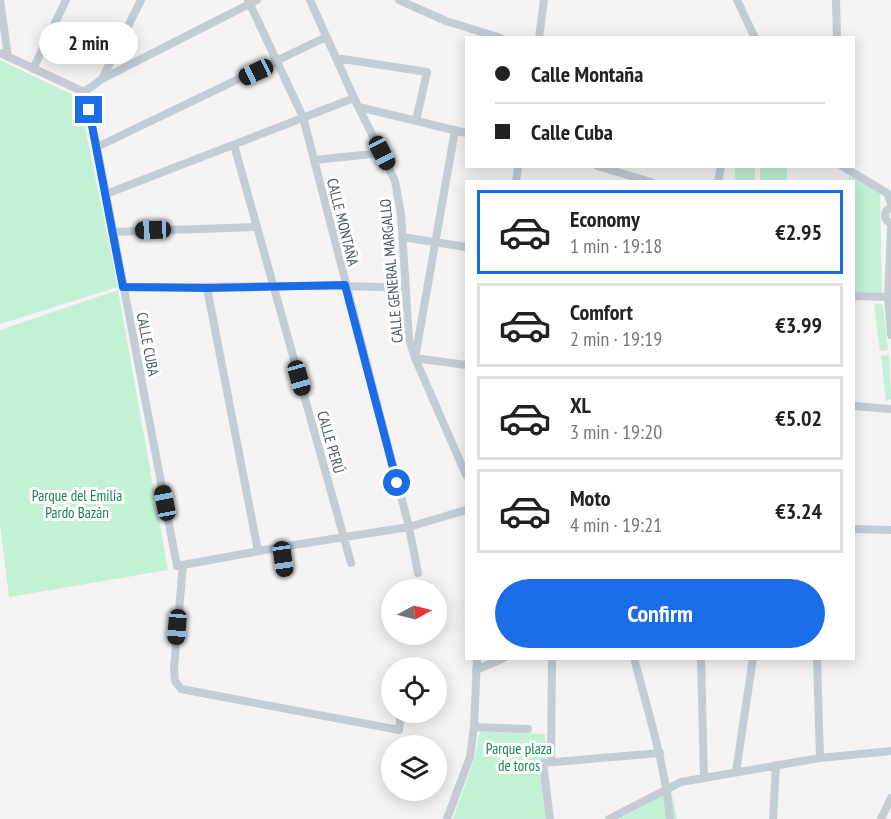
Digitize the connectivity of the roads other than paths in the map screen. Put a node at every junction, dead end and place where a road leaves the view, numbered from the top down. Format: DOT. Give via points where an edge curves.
graph roads {
  1 [pos="0,0"];
  2 [pos="66,0"];
  3 [pos="141,0"];
  4 [pos="310,0"];
  5 [pos="399,0"];
  6 [pos="544,0"];
  7 [pos="737,0"];
  8 [pos="836,0"];
  9 [pos="252,1"];
  10 [pos="495,36"];
  11 [pos="539,36"];
  12 [pos="754,36"];
  13 [pos="837,36"];
  14 [pos="326,38"];
  15 [pos="4,55"];
  16 [pos="336,58"];
  17 [pos="276,63"];
  18 [pos="33,69"];
  19 [pos="102,80"];
  20 [pos="84,92"];
  21 [pos="354,98"];
  22 [pos="358,107"];
  23 [pos="303,117"];
  24 [pos="416,121"];
  25 [pos="454,130"];
  26 [pos="465,133"];
  27 [pos="234,145"];
  28 [pos="97,147"];
  29 [pos="382,153"];
  30 [pos="314,160"];
  31 [pos="604,168"];
  32 [pos="845,168"];
  33 [pos="644,180"];
  34 [pos="106,194"];
  35 [pos="891,205"];
  36 [pos="891,223"];
  37 [pos="256,226"];
  38 [pos="891,228"];
  39 [pos="112,232"];
  40 [pos="402,237"];
  41 [pos="436,241"];
  42 [pos="465,247"];
  43 [pos="889,259"];
  44 [pos="891,273"];
  45 [pos="345,285"];
  46 [pos="273,286"];
  47 [pos="123,287"];
  48 [pos="207,288"];
  49 [pos="405,288"];
  50 [pos="855,296"];
  51 [pos="888,297"];
  52 [pos="891,335"];
  53 [pos="415,358"];
  54 [pos="465,365"];
  55 [pos="855,406"];
  56 [pos="891,409"];
  57 [pos="465,473"];
  58 [pos="465,510"];
  59 [pos="409,527"];
  60 [pos="855,529"];
  61 [pos="891,530"];
  62 [pos="344,538"];
  63 [pos="281,547"];
  64 [pos="258,551"];
  65 [pos="351,563"];
  66 [pos="180,566"];
  67 [pos="285,572"];
  68 [pos="418,573"];
  69 [pos="477,660"];
  70 [pos="499,660"];
  71 [pos="552,660"];
  72 [pos="635,660"];
  73 [pos="701,660"];
  74 [pos="753,660"];
  75 [pos="817,660"];
  76 [pos="476,670"];
  77 [pos="400,723"];
  78 [pos="474,727"];
  79 [pos="528,729"];
  80 [pos="891,751"];
  81 [pos="660,753"];
  82 [pos="820,758"];
  83 [pos="547,763"];
  84 [pos="777,765"];
  85 [pos="736,772"];
  86 [pos="704,778"];
  87 [pos="668,788"];
  88 [pos="890,802"];
  89 [pos="612,818"];
  90 [pos="447,819"];
  91 [pos="550,819"];
  92 [pos="670,819"];
  93 [pos="773,819"];
  94 [pos="880,819"];
  1 -- 15 [label="street"];
  2 -- 18 [label="street"];
  3 -- 19 [label="street"];
  4 -- 14 [label="street, CALLE GENERAL MARGALLO"];
  5 -- 10 [label="street" via="446,21"];
  6 -- 11 [label="street"];
  7 -- 12 [label="street"];
  8 -- 13 [label="street"];
  9 -- 17 [label="street, CALLE MONTAÑA"];
  9 -- 19 [label="street"];
  14 -- 16 [label="street, CALLE GENERAL MARGALLO"];
  14 -- 17 [label="street"];
  15 -- 18 [label="street"];
  16 -- 21 [label="street, CALLE GENERAL MARGALLO"];
  16 -- 24 [label="street" via="427,72"];
  17 -- 23 [label="street, CALLE MONTAÑA"];
  17 -- 28 [label="street"];
  18 -- 20 [label="street"];
  19 -- 20 [label="street"];
  20 -- 28 [label="street, CALLE CUBA"];
  21 -- 22 [label="street, CALLE GENERAL MARGALLO"];
  21 -- 23 [label="street"];
  22 -- 24 [label="street"];
  22 -- 29 [label="street, CALLE GENERAL MARGALLO"];
  23 -- 27 [label="street"];
  23 -- 30 [label="street, CALLE MONTAÑA"];
  24 -- 25 [label="street"];
  25 -- 26 [label="street"];
  25 -- 41 [label="street"];
  27 -- 34 [label="street"];
  27 -- 37 [label="street, CALLE PERÚ"];
  28 -- 34 [label="street, CALLE CUBA"];
  29 -- 30 [label="street"];
  29 -- 40 [label="street, CALLE GENERAL MARGALLO" via="395,181"];
  30 -- 45 [label="street, CALLE MONTAÑA"];
  31 -- 33 [label="street"];
  32 -- 35 [label="street" via="887,193"];
  34 -- 39 [label="street, CALLE CUBA"];
  35 -- 36 [label="street" via="885,213"];
  37 -- 39 [label="street"];
  37 -- 46 [label="street, CALLE PERÚ"];
  38 -- 43 [label="street"];
  39 -- 47 [label="street, CALLE CUBA"];
  40 -- 41 [label="street"];
  40 -- 49 [label="street, CALLE GENERAL MARGALLO"];
  41 -- 42 [label="street"];
  41 -- 53 [label="street"];
  43 -- 44 [label="street"];
  43 -- 51 [label="street"];
  45 -- 46 [label="street"];
  45 -- 49 [label="street"];
  45 -- 59 [label="street, CALLE MONTAÑA"];
  46 -- 48 [label="street"];
  46 -- 62 [label="street, CALLE PERÚ"];
  47 -- 48 [label="street"];
  47 -- 66 [label="street, CALLE CUBA"];
  48 -- 64 [label="street"];
  49 -- 53 [label="street, CALLE GENERAL MARGALLO" via="409,339"];
  50 -- 51 [label="street"];
  51 -- 52 [label="street"];
  53 -- 54 [label="street"];
  53 -- 57 [label="street, CALLE GENERAL MARGALLO"];
  55 -- 56 [label="street"];
  58 -- 59 [label="street"];
  59 -- 62 [label="street"];
  59 -- 68 [label="street, CALLE MONTAÑA"];
  60 -- 61 [label="street"];
  62 -- 63 [label="street"];
  62 -- 65 [label="street, CALLE PERÚ"];
  63 -- 64 [label="street"];
  63 -- 67 [label="street"];
  64 -- 66 [label="street"];
  66 -- 77 [label="street, CALLE CUBA" via="174,668 175,681 182,689 399,730"];
  69 -- 76 [label="street"];
  70 -- 76 [label="street"];
  71 -- 83 [label="street"];
  72 -- 81 [label="street"];
  73 -- 86 [label="street"];
  74 -- 85 [label="street"];
  75 -- 82 [label="street"];
  76 -- 78 [label="street"];
  78 -- 79 [label="street"];
  78 -- 90 [label="street" via="470,757"];
  80 -- 82 [label="street"];
  81 -- 83 [label="street"];
  81 -- 87 [label="street"];
  82 -- 84 [label="street"];
  83 -- 91 [label="street"];
  84 -- 85 [label="street"];
  84 -- 93 [label="street"];
  85 -- 86 [label="street"];
  86 -- 87 [label="street"];
  87 -- 89 [label="street"];
  87 -- 92 [label="street"];
  88 -- 94 [label="street"];
}
